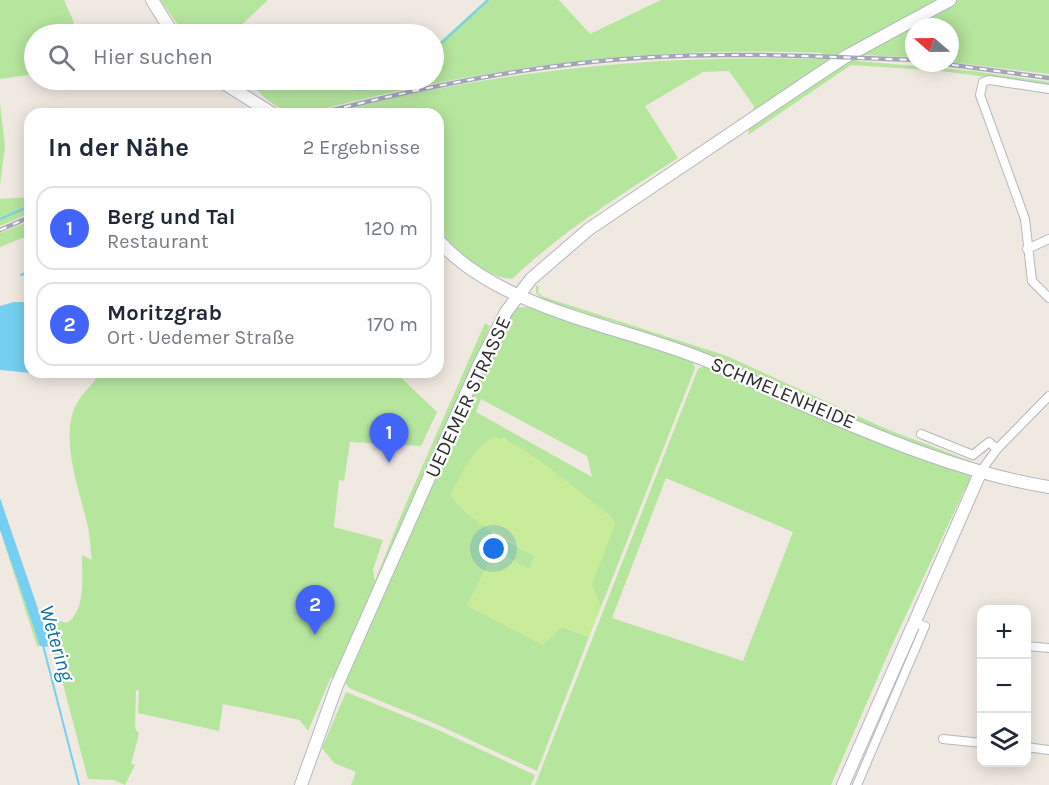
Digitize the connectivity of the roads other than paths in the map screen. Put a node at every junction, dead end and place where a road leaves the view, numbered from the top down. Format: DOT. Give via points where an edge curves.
graph roads {
  1 [pos="152,0"];
  2 [pos="950,0"];
  3 [pos="167,24"];
  4 [pos="1049,89"];
  5 [pos="235,90"];
  6 [pos="263,108"];
  7 [pos="1049,239"];
  8 [pos="444,245"];
  9 [pos="1027,249"];
  10 [pos="518,296"];
  11 [pos="1049,298"];
  12 [pos="1049,396"];
  13 [pos="921,434"];
  14 [pos="997,448"];
  15 [pos="981,471"];
  16 [pos="1049,487"];
  17 [pos="913,623"];
  18 [pos="1031,646"];
  19 [pos="1049,648"];
  20 [pos="943,739"];
  21 [pos="977,743"];
  22 [pos="1031,748"];
  23 [pos="1049,750"];
  24 [pos="301,785"];
  25 [pos="843,785"];
  26 [pos="857,785"];
  1 -- 3 [label="street"];
  2 -- 10 [label="street, UEDEMER STRASSE" via="845,57 609,215 531,279"];
  4 -- 9 [label="street" via="989,80 980,87 1024,219"];
  5 -- 6 [label="street"];
  7 -- 9 [label="street"];
  8 -- 10 [label="street, SCHMELENHEIDE" via="477,275"];
  9 -- 11 [label="street" via="1032,281"];
  10 -- 15 [label="street, SCHMELENHEIDE" via="701,358 798,402"];
  10 -- 24 [label="street, UEDEMER STRASSE" via="479,365 337,685"];
  12 -- 14 [label="street"];
  13 -- 14 [label="street" via="973,455 989,442"];
  14 -- 15 [label="street"];
  15 -- 16 [label="street, SCHMELENHEIDE"];
  15 -- 17 [label="street"];
  17 -- 25 [label="street"];
  17 -- 26 [label="street" via="925,626"];
  18 -- 19 [label="street"];
  20 -- 21 [label="street"];
  22 -- 23 [label="street"];
}
